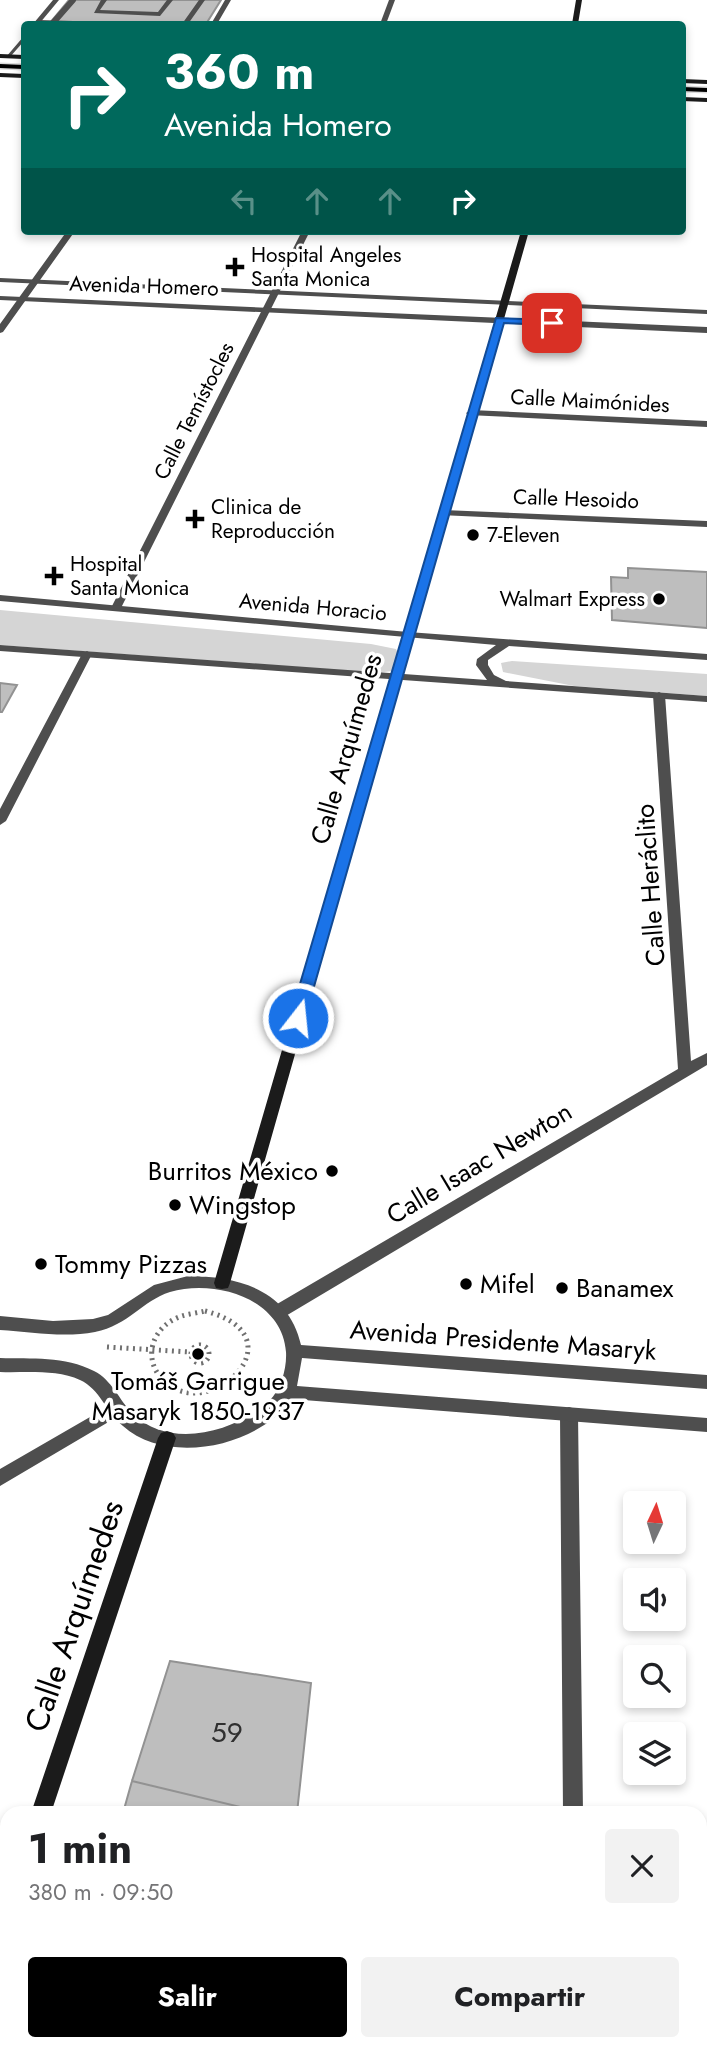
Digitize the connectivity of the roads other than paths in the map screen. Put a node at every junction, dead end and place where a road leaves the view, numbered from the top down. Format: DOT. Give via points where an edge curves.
graph roads {
  1 [pos="56,0"];
  2 [pos="73,0"];
  3 [pos="104,0"];
  4 [pos="170,0"];
  5 [pos="202,0"];
  6 [pos="228,0"];
  7 [pos="392,0"];
  8 [pos="579,0"];
  9 [pos="39,21"];
  10 [pos="55,21"];
  11 [pos="188,21"];
  12 [pos="216,21"];
  13 [pos="384,21"];
  14 [pos="576,21"];
  15 [pos="21,41"];
  16 [pos="0,56"];
  17 [pos="8,56"];
  18 [pos="21,57"];
  19 [pos="0,66"];
  20 [pos="21,67"];
  21 [pos="0,75"];
  22 [pos="21,76"];
  23 [pos="686,81"];
  24 [pos="707,82"];
  25 [pos="686,89"];
  26 [pos="707,90"];
  27 [pos="686,99"];
  28 [pos="707,100"];
  29 [pos="68,235"];
  30 [pos="304,235"];
  31 [pos="523,235"];
  32 [pos="0,280"];
  33 [pos="35,282"];
  34 [pos="274,292"];
  35 [pos="0,298"];
  36 [pos="23,299"];
  37 [pos="504,303"];
  38 [pos="268,309"];
  39 [pos="707,312"];
  40 [pos="500,320"];
  41 [pos="0,330"];
  42 [pos="707,330"];
  43 [pos="471,413"];
  44 [pos="707,424"];
  45 [pos="443,513"];
  46 [pos="707,524"];
  47 [pos="0,598"];
  48 [pos="116,608"];
  49 [pos="408,635"];
  50 [pos="507,642"];
  51 [pos="0,648"];
  52 [pos="87,654"];
  53 [pos="707,657"];
  54 [pos="397,675"];
  55 [pos="512,684"];
  56 [pos="659,695"];
  57 [pos="707,699"];
  58 [pos="0,821"];
  59 [pos="707,1058"];
  60 [pos="685,1072"];
  61 [pos="222,1283"];
  62 [pos="278,1312"];
  63 [pos="0,1323"];
  64 [pos="294,1351"];
  65 [pos="0,1365"];
  66 [pos="707,1382"];
  67 [pos="288,1392"];
  68 [pos="116,1409"];
  69 [pos="569,1414"];
  70 [pos="707,1424"];
  71 [pos="167,1438"];
  72 [pos="0,1478"];
  73 [pos="43,1806"];
  74 [pos="573,1806"];
  1 -- 9 [label="street"];
  2 -- 10 [label="street, bridge"];
  3 -- 4 [label="street" via="96,12 160,14"];
  5 -- 11 [label="street"];
  6 -- 12 [label="street"];
  7 -- 13 [label="street"];
  8 -- 14 [label="main road"];
  15 -- 17 [label="street"];
  16 -- 17 [label="main road"];
  17 -- 18 [label="main road"];
  19 -- 20 [label="main road"];
  21 -- 22 [label="main road"];
  23 -- 24 [label="main road"];
  25 -- 26 [label="main road"];
  27 -- 28 [label="main road"];
  29 -- 33 [label="street"];
  30 -- 34 [label="street, Calle Temístocles"];
  31 -- 37 [label="main road, Calle Arquímedes"];
  32 -- 33 [label="street, Avenida Homero"];
  33 -- 34 [label="street, Avenida Homero"];
  33 -- 36 [label="street"];
  34 -- 37 [label="street, Avenida Homero"];
  34 -- 38 [label="street, Calle Temístocles"];
  35 -- 36 [label="street, Avenida Homero"];
  36 -- 38 [label="street, Avenida Homero"];
  36 -- 41 [label="street"];
  37 -- 39 [label="street, Avenida Homero"];
  37 -- 40 [label="main road, Calle Arquímedes"];
  38 -- 40 [label="street, Avenida Homero"];
  38 -- 48 [label="street, Calle Temístocles"];
  40 -- 42 [label="street, Avenida Homero"];
  40 -- 43 [label="main road, Calle Arquímedes"];
  43 -- 44 [label="street, Calle Maimónides"];
  43 -- 45 [label="main road, Calle Arquímedes"];
  45 -- 46 [label="street, Calle Hesoido"];
  45 -- 49 [label="main road, Calle Arquímedes"];
  47 -- 48 [label="street, Avenida Horacio"];
  48 -- 49 [label="street, Avenida Horacio"];
  49 -- 50 [label="street, Avenida Horacio"];
  49 -- 54 [label="main road, Calle Arquímedes"];
  50 -- 53 [label="street, Avenida Horacio"];
  50 -- 55 [label="street" via="483,659 482,665 495,680"];
  51 -- 52 [label="street"];
  52 -- 54 [label="street"];
  52 -- 58 [label="street"];
  54 -- 55 [label="street"];
  54 -- 61 [label="main road, Calle Arquímedes"];
  55 -- 56 [label="street"];
  56 -- 57 [label="street"];
  56 -- 60 [label="street, Calle Heráclito"];
  59 -- 60 [label="street, Calle Isaac Newton"];
  60 -- 62 [label="street, Calle Isaac Newton"];
  61 -- 62 [label="street" via="260,1297"];
  61 -- 63 [label="street" via="169,1286 109,1323 85,1328"];
  62 -- 64 [label="street"];
  64 -- 66 [label="street, Avenida Presidente Masaryk"];
  64 -- 67 [label="street"];
  65 -- 68 [label="street" via="76,1370 92,1377"];
  67 -- 69 [label="street"];
  67 -- 71 [label="street" via="238,1432 193,1441"];
  68 -- 71 [label="street" via="132,1424"];
  68 -- 72 [label="street"];
  69 -- 70 [label="street"];
  69 -- 74 [label="street"];
  71 -- 73 [label="main road, Calle Arquímedes"];
}
